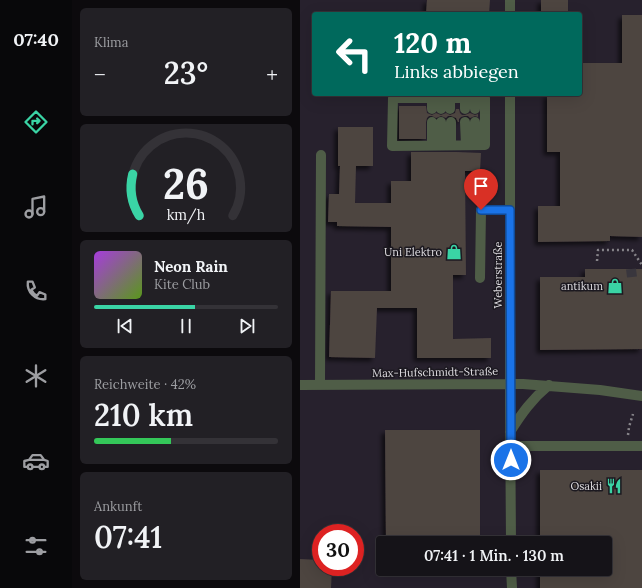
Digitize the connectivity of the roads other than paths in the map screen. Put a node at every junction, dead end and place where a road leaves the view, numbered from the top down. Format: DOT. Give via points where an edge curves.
graph roads {
  1 [pos="510,0"];
  2 [pos="510,12"];
  3 [pos="510,96"];
  4 [pos="441,98"];
  5 [pos="475,98"];
  6 [pos="470,109"];
  7 [pos="470,122"];
  8 [pos="441,145"];
  9 [pos="475,145"];
  10 [pos="321,155"];
  11 [pos="510,210"];
  12 [pos="480,278"];
  13 [pos="510,383"];
  14 [pos="300,385"];
  15 [pos="320,385"];
  16 [pos="549,386"];
  17 [pos="642,396"];
  18 [pos="510,432"];
  19 [pos="510,446"];
  20 [pos="642,446"];
  21 [pos="511,536"];
  22 [pos="511,576"];
  23 [pos="512,588"];
  1 -- 2 [label="street"];
  3 -- 11 [label="street, Weberstraße"];
  4 -- 4 [label="street" via="441,109"];
  4 -- 5 [label="street"];
  4 -- 8 [label="street" via="392,98 392,146"];
  5 -- 6 [label="street"];
  5 -- 9 [label="street"];
  7 -- 9 [label="street"];
  8 -- 8 [label="street" via="441,122"];
  8 -- 9 [label="street"];
  10 -- 15 [label="street"];
  11 -- 12 [label="street" via="481,210"];
  11 -- 13 [label="street, Weberstraße"];
  13 -- 15 [label="street, Max-Hufschmidt-Straße"];
  13 -- 16 [label="street, Max-Hufschmidt-Straße"];
  13 -- 18 [label="street, Weberstraße"];
  14 -- 15 [label="street, Max-Hufschmidt-Straße"];
  16 -- 17 [label="street, Max-Hufschmidt-Straße"];
  16 -- 18 [label="street" via="527,406"];
  18 -- 19 [label="street, Weberstraße"];
  19 -- 20 [label="street"];
  19 -- 21 [label="street, Weberstraße"];
  22 -- 23 [label="street"];
}
